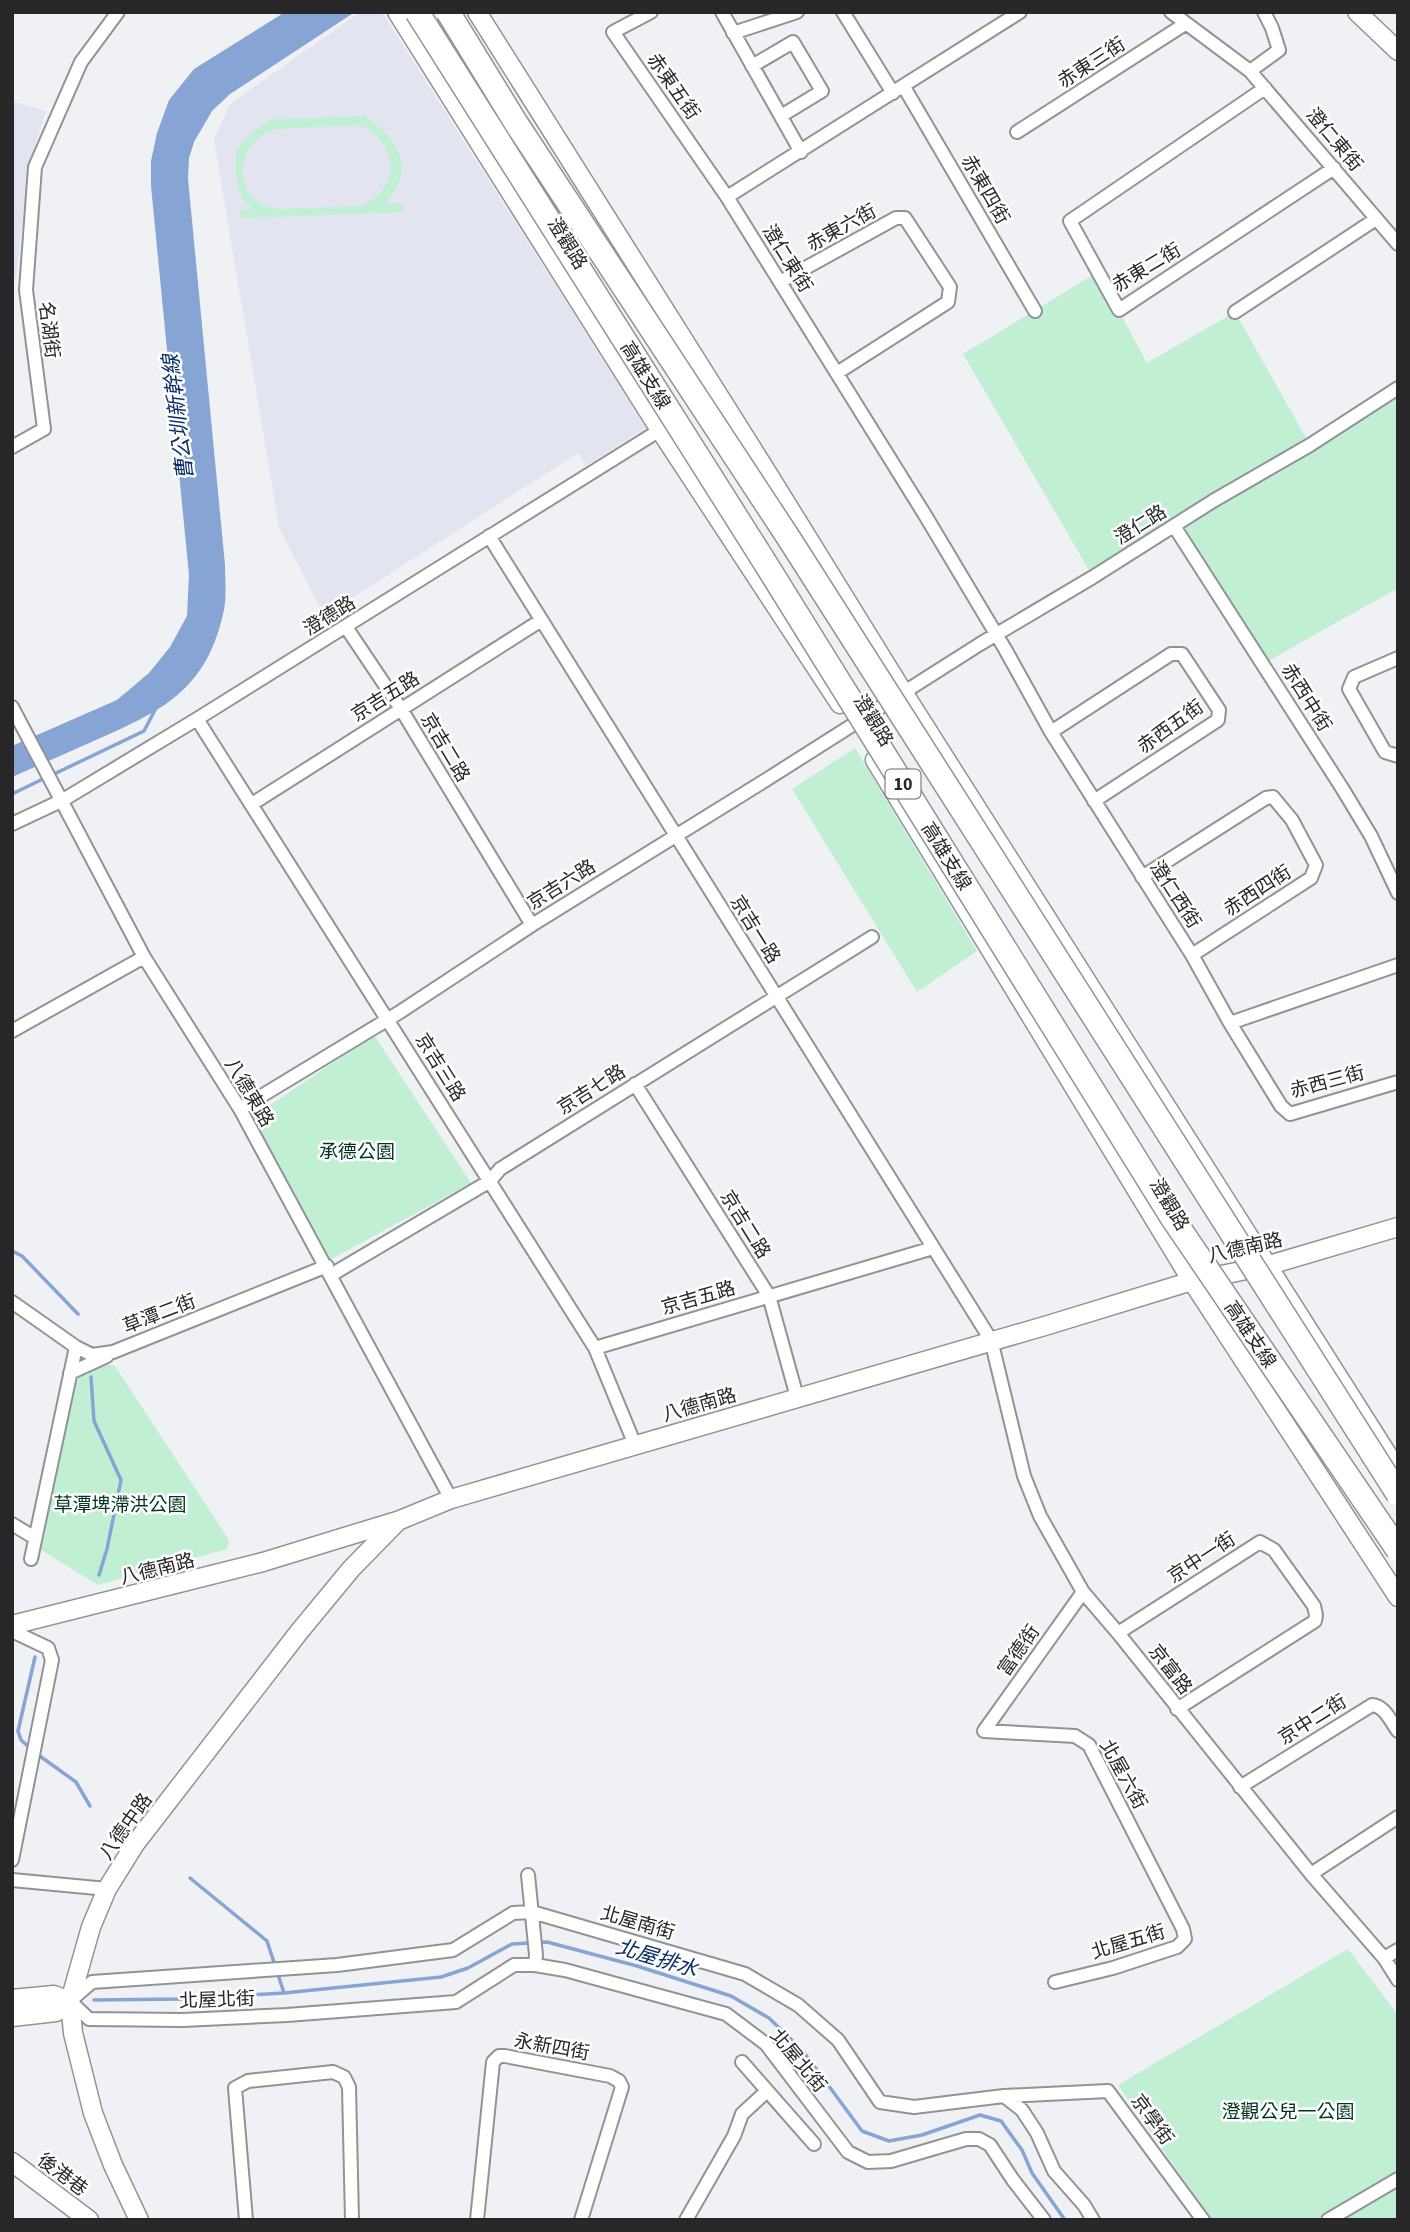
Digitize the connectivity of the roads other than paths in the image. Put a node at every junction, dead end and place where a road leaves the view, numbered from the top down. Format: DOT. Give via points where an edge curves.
graph roads {
  1 [pos="118,12"];
  2 [pos="397,12"];
  3 [pos="417,12"];
  4 [pos="448,12"];
  5 [pos="477,12"];
  6 [pos="651,12"];
  7 [pos="722,12"];
  8 [pos="797,12"];
  9 [pos="843,12"];
  10 [pos="1020,12"];
  11 [pos="1171,12"];
  12 [pos="1264,12"];
  13 [pos="1357,12"];
  14 [pos="1185,24"];
  15 [pos="733,33"];
  16 [pos="1398,51"];
  17 [pos="752,66"];
  18 [pos="1250,71"];
  19 [pos="1265,88"];
  20 [pos="899,90"];
  21 [pos="781,116"];
  22 [pos="1017,132"];
  23 [pos="801,152"];
  24 [pos="1334,168"];
  25 [pos="727,197"];
  26 [pos="1376,219"];
  27 [pos="1398,244"];
  28 [pos="780,282"];
  29 [pos="1035,311"];
  30 [pos="1235,312"];
  31 [pos="837,373"];
  32 [pos="1398,388"];
  33 [pos="660,430"];
  34 [pos="12,447"];
  35 [pos="1174,526"];
  36 [pos="489,536"];
  37 [pos="540,621"];
  38 [pos="346,627"];
  39 [pos="996,636"];
  40 [pos="1398,658"];
  41 [pos="903,692"];
  42 [pos="12,707"];
  43 [pos="401,709"];
  44 [pos="197,719"];
  45 [pos="853,725"];
  46 [pos="1051,732"];
  47 [pos="1398,756"];
  48 [pos="63,800"];
  49 [pos="1094,801"];
  50 [pos="252,804"];
  51 [pos="12,824"];
  52 [pos="676,836"];
  53 [pos="1142,877"];
  54 [pos="1398,893"];
  55 [pos="532,925"];
  56 [pos="872,937"];
  57 [pos="1192,955"];
  58 [pos="144,957"];
  59 [pos="1398,965"];
  60 [pos="776,997"];
  61 [pos="387,1019"];
  62 [pos="1230,1023"];
  63 [pos="12,1031"];
  64 [pos="1398,1082"];
  65 [pos="635,1084"];
  66 [pos="240,1109"];
  67 [pos="490,1181"];
  68 [pos="1398,1227"];
  69 [pos="933,1248"];
  70 [pos="1266,1266"];
  71 [pos="329,1270"];
  72 [pos="1192,1281"];
  73 [pos="769,1296"];
  74 [pos="12,1302"];
  75 [pos="991,1340"];
  76 [pos="76,1346"];
  77 [pos="595,1348"];
  78 [pos="113,1352"];
  79 [pos="70,1373"];
  80 [pos="797,1397"];
  81 [pos="635,1445"];
  82 [pos="1398,1471"];
  83 [pos="1398,1494"];
  84 [pos="452,1499"];
  85 [pos="400,1520"];
  86 [pos="12,1524"];
  87 [pos="36,1538"];
  88 [pos="1398,1550"];
  89 [pos="31,1559"];
  90 [pos="1396,1590"];
  91 [pos="1083,1592"];
  92 [pos="12,1625"];
  93 [pos="12,1631"];
  94 [pos="1118,1633"];
  95 [pos="1177,1709"];
  96 [pos="984,1731"];
  97 [pos="1398,1731"];
  98 [pos="1240,1787"];
  99 [pos="1398,1817"];
  100 [pos="1138,1841"];
  101 [pos="12,1860"];
  102 [pos="1311,1874"];
  103 [pos="528,1875"];
  104 [pos="12,1880"];
  105 [pos="107,1889"];
  106 [pos="533,1918"];
  107 [pos="1398,1950"];
  108 [pos="1384,1958"];
  109 [pos="535,1960"];
  110 [pos="1398,1980"];
  111 [pos="1055,1982"];
  112 [pos="12,1999"];
  113 [pos="69,2001"];
  114 [pos="12,2017"];
  115 [pos="742,2062"];
  116 [pos="767,2091"];
  117 [pos="1004,2096"];
  118 [pos="814,2144"];
  119 [pos="12,2162"];
  120 [pos="1398,2179"];
  121 [pos="89,2220"];
  122 [pos="139,2220"];
  123 [pos="246,2220"];
  124 [pos="352,2220"];
  125 [pos="477,2220"];
  126 [pos="581,2220"];
  127 [pos="686,2220"];
  128 [pos="1044,2220"];
  129 [pos="1093,2220"];
  130 [pos="1203,2220"];
  131 [pos="1328,2220"];
  1 -- 34 [label="street, 名湖街" via="80,62 35,167 26,290 44,429"];
  2 -- 33 [label="street, 澄觀路"];
  3 -- 88 [label="highway, 高雄支線 / 10, bridge" via="1171,1216"];
  4 -- 83 [label="highway, 高雄支線 / 10, bridge"];
  5 -- 41 [label="street, 澄觀路"];
  6 -- 25 [label="street, 赤東五街" via="613,32"];
  7 -- 15 [label="street"];
  8 -- 15 [label="street"];
  9 -- 20 [label="street, 赤東四街"];
  10 -- 20 [label="street"];
  11 -- 14 [label="street, 澄仁東街"];
  12 -- 18 [label="street" via="1279,50"];
  13 -- 16 [label="street"];
  14 -- 18 [label="street, 澄仁東街"];
  14 -- 22 [label="street, 赤東三街"];
  15 -- 17 [label="street"];
  17 -- 21 [label="street"];
  17 -- 21 [label="street" via="793,42 822,91"];
  18 -- 19 [label="street, 澄仁東街"];
  19 -- 24 [label="street, 澄仁東街"];
  19 -- 24 [label="street, 赤東二街" via="1070,221 1119,310"];
  20 -- 23 [label="street"];
  20 -- 29 [label="street, 赤東四街"];
  21 -- 23 [label="street"];
  23 -- 25 [label="street"];
  24 -- 26 [label="street, 澄仁東街"];
  25 -- 28 [label="street, 澄仁東街"];
  26 -- 27 [label="street, 澄仁東街"];
  26 -- 30 [label="street"];
  28 -- 31 [label="street, 澄仁東街"];
  28 -- 31 [label="street, 赤東六街" via="896,218 905,218 950,287 948,302"];
  31 -- 39 [label="street, 澄仁東街"];
  32 -- 35 [label="street, 澄仁路"];
  33 -- 36 [label="street, 澄德路"];
  33 -- 45 [label="street, 澄觀路"];
  35 -- 39 [label="street, 澄仁路"];
  35 -- 54 [label="street, 赤西中街" via="1342,788"];
  36 -- 37 [label="street, 京吉一路"];
  36 -- 38 [label="street, 澄德路"];
  37 -- 43 [label="street, 京吉五路"];
  37 -- 52 [label="street, 京吉一路"];
  38 -- 43 [label="street, 京吉二路"];
  38 -- 44 [label="street, 澄德路"];
  39 -- 41 [label="street, 澄仁路"];
  39 -- 46 [label="street, 澄仁西街"];
  40 -- 47 [label="street" via="1354,677 1349,689 1385,752"];
  41 -- 45 [label="street, 京吉六路"];
  41 -- 70 [label="street, 澄觀路"];
  42 -- 48 [label="street, 八德東路"];
  43 -- 50 [label="street, 京吉五路"];
  43 -- 55 [label="street, 京吉二路"];
  44 -- 48 [label="street, 澄德路"];
  44 -- 50 [label="street, 京吉三路"];
  45 -- 52 [label="street, 京吉六路"];
  45 -- 72 [label="street, 澄觀路"];
  46 -- 49 [label="street, 澄仁西街"];
  46 -- 49 [label="street, 赤西五街" via="1171,653 1182,654 1219,710 1218,720"];
  48 -- 51 [label="street, 澄德路"];
  48 -- 58 [label="street, 八德東路"];
  49 -- 53 [label="street, 澄仁西街"];
  50 -- 61 [label="street, 京吉三路"];
  52 -- 55 [label="street, 京吉六路"];
  52 -- 60 [label="street, 京吉一路"];
  53 -- 57 [label="street, 澄仁西街"];
  53 -- 57 [label="street, 赤西四街" via="1266,798 1273,797 1292,820 1316,865 1311,878"];
  55 -- 61 [label="street, 京吉六路"];
  56 -- 60 [label="street, 京吉七路"];
  57 -- 62 [label="street, 澄仁西街"];
  58 -- 63 [label="street"];
  58 -- 66 [label="street, 八德東路"];
  59 -- 62 [label="street"];
  60 -- 65 [label="street, 京吉七路"];
  60 -- 69 [label="street, 京吉一路"];
  61 -- 66 [label="street, 京吉六路"];
  61 -- 67 [label="street, 京吉三路"];
  62 -- 64 [label="street, 赤西三街" via="1290,1114"];
  65 -- 67 [label="street, 京吉七路" via="500,1169"];
  65 -- 73 [label="street, 京吉二路"];
  66 -- 71 [label="street, 八德東路"];
  67 -- 71 [label="street, 京吉七路"];
  67 -- 77 [label="street, 京吉三路"];
  68 -- 70 [label="street, 八德南路"];
  69 -- 73 [label="street, 京吉五路"];
  69 -- 75 [label="street, 京吉一路"];
  70 -- 72 [label="street, 八德南路"];
  70 -- 82 [label="street, 澄觀路"];
  71 -- 78 [label="street, 草潭二街"];
  71 -- 84 [label="street, 八德東路"];
  72 -- 75 [label="street, 八德南路"];
  72 -- 90 [label="street, 澄觀路"];
  73 -- 77 [label="street, 京吉五路"];
  73 -- 80 [label="street, 京吉二路"];
  74 -- 76 [label="street, 草潭二街"];
  75 -- 80 [label="street, 八德南路"];
  75 -- 91 [label="street, 京富路" via="1024,1476 1040,1516"];
  76 -- 78 [label="street, 草潭二街" via="92,1355"];
  76 -- 79 [label="street"];
  77 -- 81 [label="street, 京吉三路"];
  78 -- 79 [label="street"];
  79 -- 87 [label="street"];
  80 -- 81 [label="street, 八德南路"];
  81 -- 84 [label="street, 八德南路"];
  84 -- 85 [label="street, 八德南路"];
  85 -- 92 [label="street, 八德南路" via="263,1562"];
  85 -- 105 [label="street, 八德中路" via="351,1569 299,1632 135,1844"];
  86 -- 87 [label="street"];
  87 -- 89 [label="street"];
  91 -- 94 [label="street, 京富路"];
  91 -- 96 [label="street, 富德街"];
  93 -- 101 [label="street" via="48,1648 52,1660"];
  94 -- 95 [label="street, 京富路"];
  94 -- 95 [label="street, 京中一街" via="1259,1542 1274,1550 1314,1606 1315,1621"];
  95 -- 98 [label="street, 京富路"];
  96 -- 100 [label="street, 北屋六街" via="1075,1736 1089,1745"];
  97 -- 98 [label="street, 京中二街" via="1383,1710 1372,1705"];
  98 -- 102 [label="street, 京富路"];
  99 -- 102 [label="street"];
  100 -- 111 [label="street, 北屋五街" via="1185,1939 1177,1947"];
  102 -- 108 [label="street, 京富路"];
  103 -- 106 [label="street"];
  104 -- 105 [label="street"];
  105 -- 113 [label="street, 八德中路"];
  106 -- 109 [label="street"];
  106 -- 113 [label="street" via="513,1913 453,1950 292,1969 92,1982"];
  106 -- 117 [label="street, 北屋南街" via="745,1974 798,2005 838,2040 880,2102 914,2107"];
  107 -- 108 [label="street"];
  108 -- 110 [label="street, 京富路"];
  109 -- 113 [label="street, 北屋北街" via="514,1965 457,2002 183,2020 89,2019"];
  109 -- 128 [label="street, 北屋北街" via="726,2014 766,2044 848,2152 868,2162 891,2161 979,2139 990,2145"];
  112 -- 113 [label="street" via="54,1994"];
  113 -- 114 [label="street" via="56,2012"];
  113 -- 122 [label="street, 八德中路" via="86,2093"];
  115 -- 116 [label="street"];
  116 -- 118 [label="street"];
  116 -- 127 [label="street" via="742,2114"];
  117 -- 129 [label="street" via="1022,2110 1054,2171"];
  117 -- 130 [label="street, 京學街" via="1108,2091"];
  119 -- 121 [label="street, 後港巷"];
  120 -- 131 [label="street"];
  123 -- 124 [label="street" via="235,2088 248,2081 333,2072 344,2077 349,2087"];
  125 -- 126 [label="street, 永新四街" via="493,2062 499,2056 619,2081 621,2087"];
}
